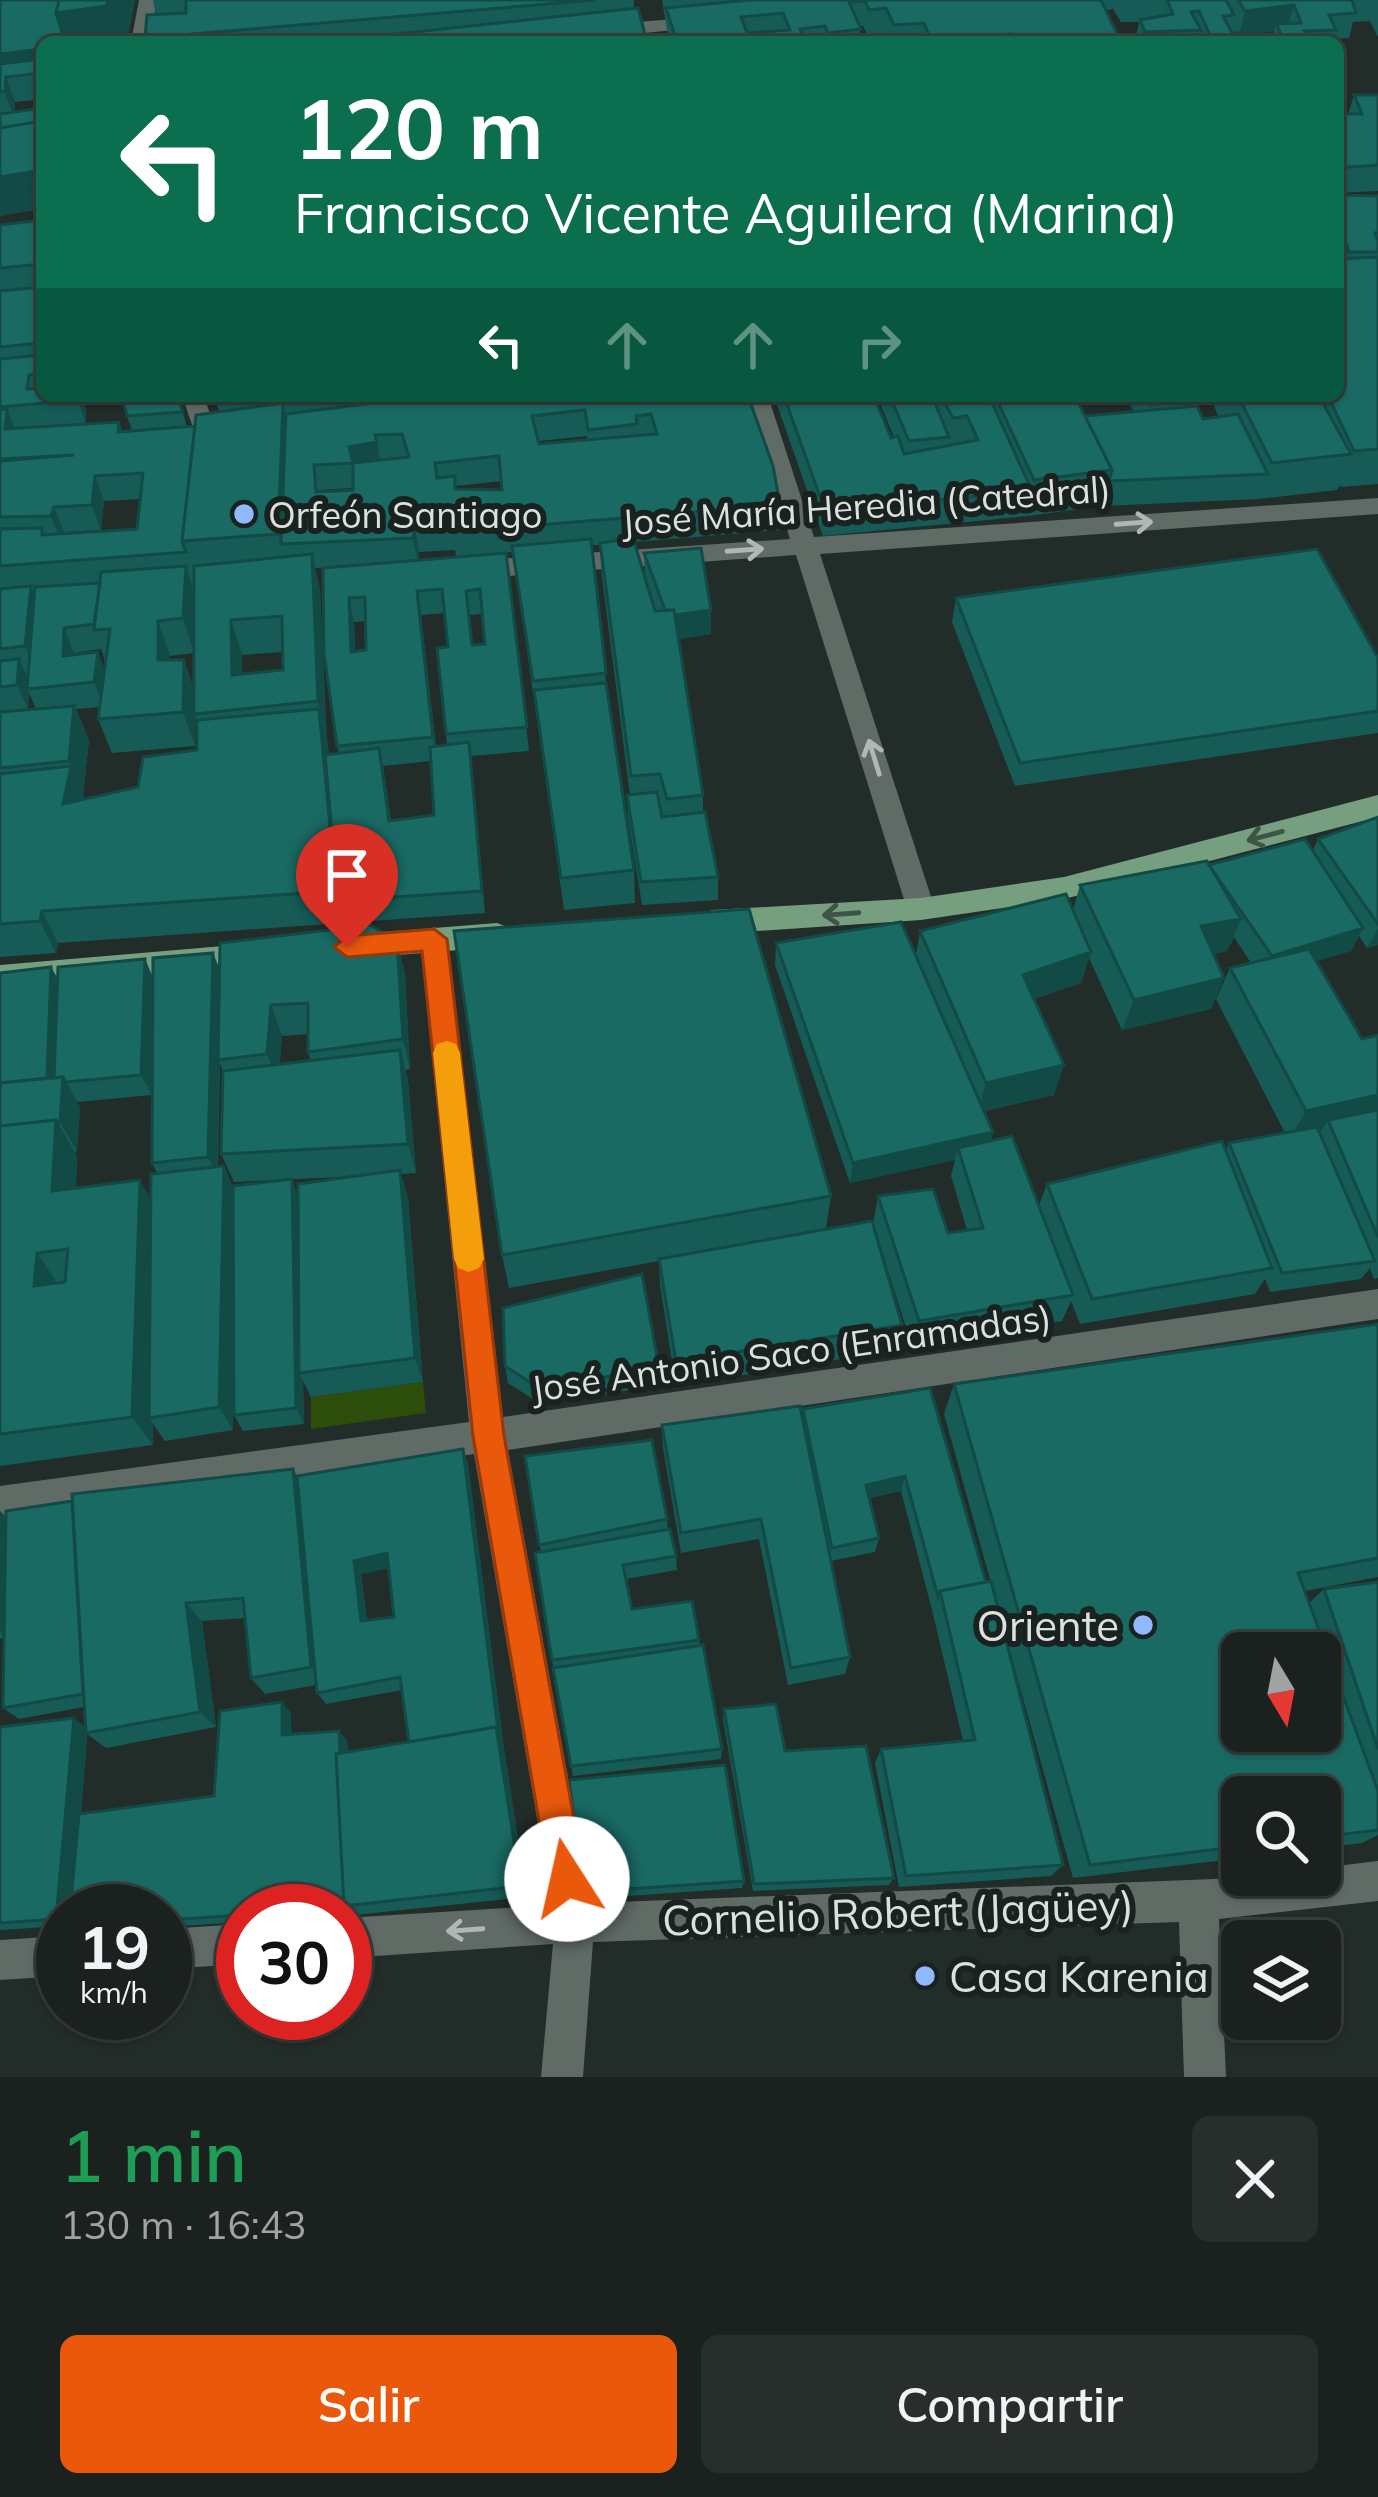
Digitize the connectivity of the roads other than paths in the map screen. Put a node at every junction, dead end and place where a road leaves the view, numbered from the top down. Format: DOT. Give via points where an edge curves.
graph roads {
  1 [pos="148,0"];
  2 [pos="720,20"];
  3 [pos="585,33"];
  4 [pos="654,35"];
  5 [pos="141,36"];
  6 [pos="195,402"];
  7 [pos="759,402"];
  8 [pos="242,435"];
  9 [pos="1377,508"];
  10 [pos="807,545"];
  11 [pos="451,571"];
  12 [pos="1378,806"];
  13 [pos="921,909"];
  14 [pos="689,923"];
  15 [pos="527,934"];
  16 [pos="434,939"];
  17 [pos="0,977"];
  18 [pos="1378,1304"];
  19 [pos="488,1436"];
  20 [pos="0,1503"];
  21 [pos="1378,1881"];
  22 [pos="1198,1902"];
  23 [pos="575,1923"];
  24 [pos="372,1936"];
  25 [pos="36,1958"];
  26 [pos="0,1960"];
  27 [pos="562,2077"];
  28 [pos="1205,2077"];
  1 -- 5 [label="street"];
  2 -- 4 [label="street"];
  3 -- 4 [label="street"];
  6 -- 8 [label="street" via="210,439"];
  7 -- 10 [label="street"];
  10 -- 9 [label="street, José María Heredia (Catedral), one-way"];
  11 -- 10 [label="street, José María Heredia (Catedral), one-way"];
  13 -- 10 [label="street, one-way"];
  12 -- 13 [label="main road, one-way" via="1064,888"];
  13 -- 14 [label="main road, one-way"];
  15 -- 16 [label="main road"];
  16 -- 17 [label="main road"];
  16 -- 19 [label="street"];
  18 -- 19 [label="street, José Antonio Saco (Enramadas)"];
  19 -- 20 [label="street, José Antonio Saco (Enramadas)"];
  19 -- 23 [label="street"];
  21 -- 22 [label="street, Cornelio Robert (Jagüey)"];
  22 -- 23 [label="street, Cornelio Robert (Jagüey)"];
  22 -- 28 [label="street"];
  23 -- 24 [label="street, Cornelio Robert (Jagüey), one-way"];
  23 -- 27 [label="street"];
  25 -- 26 [label="street"];
}
